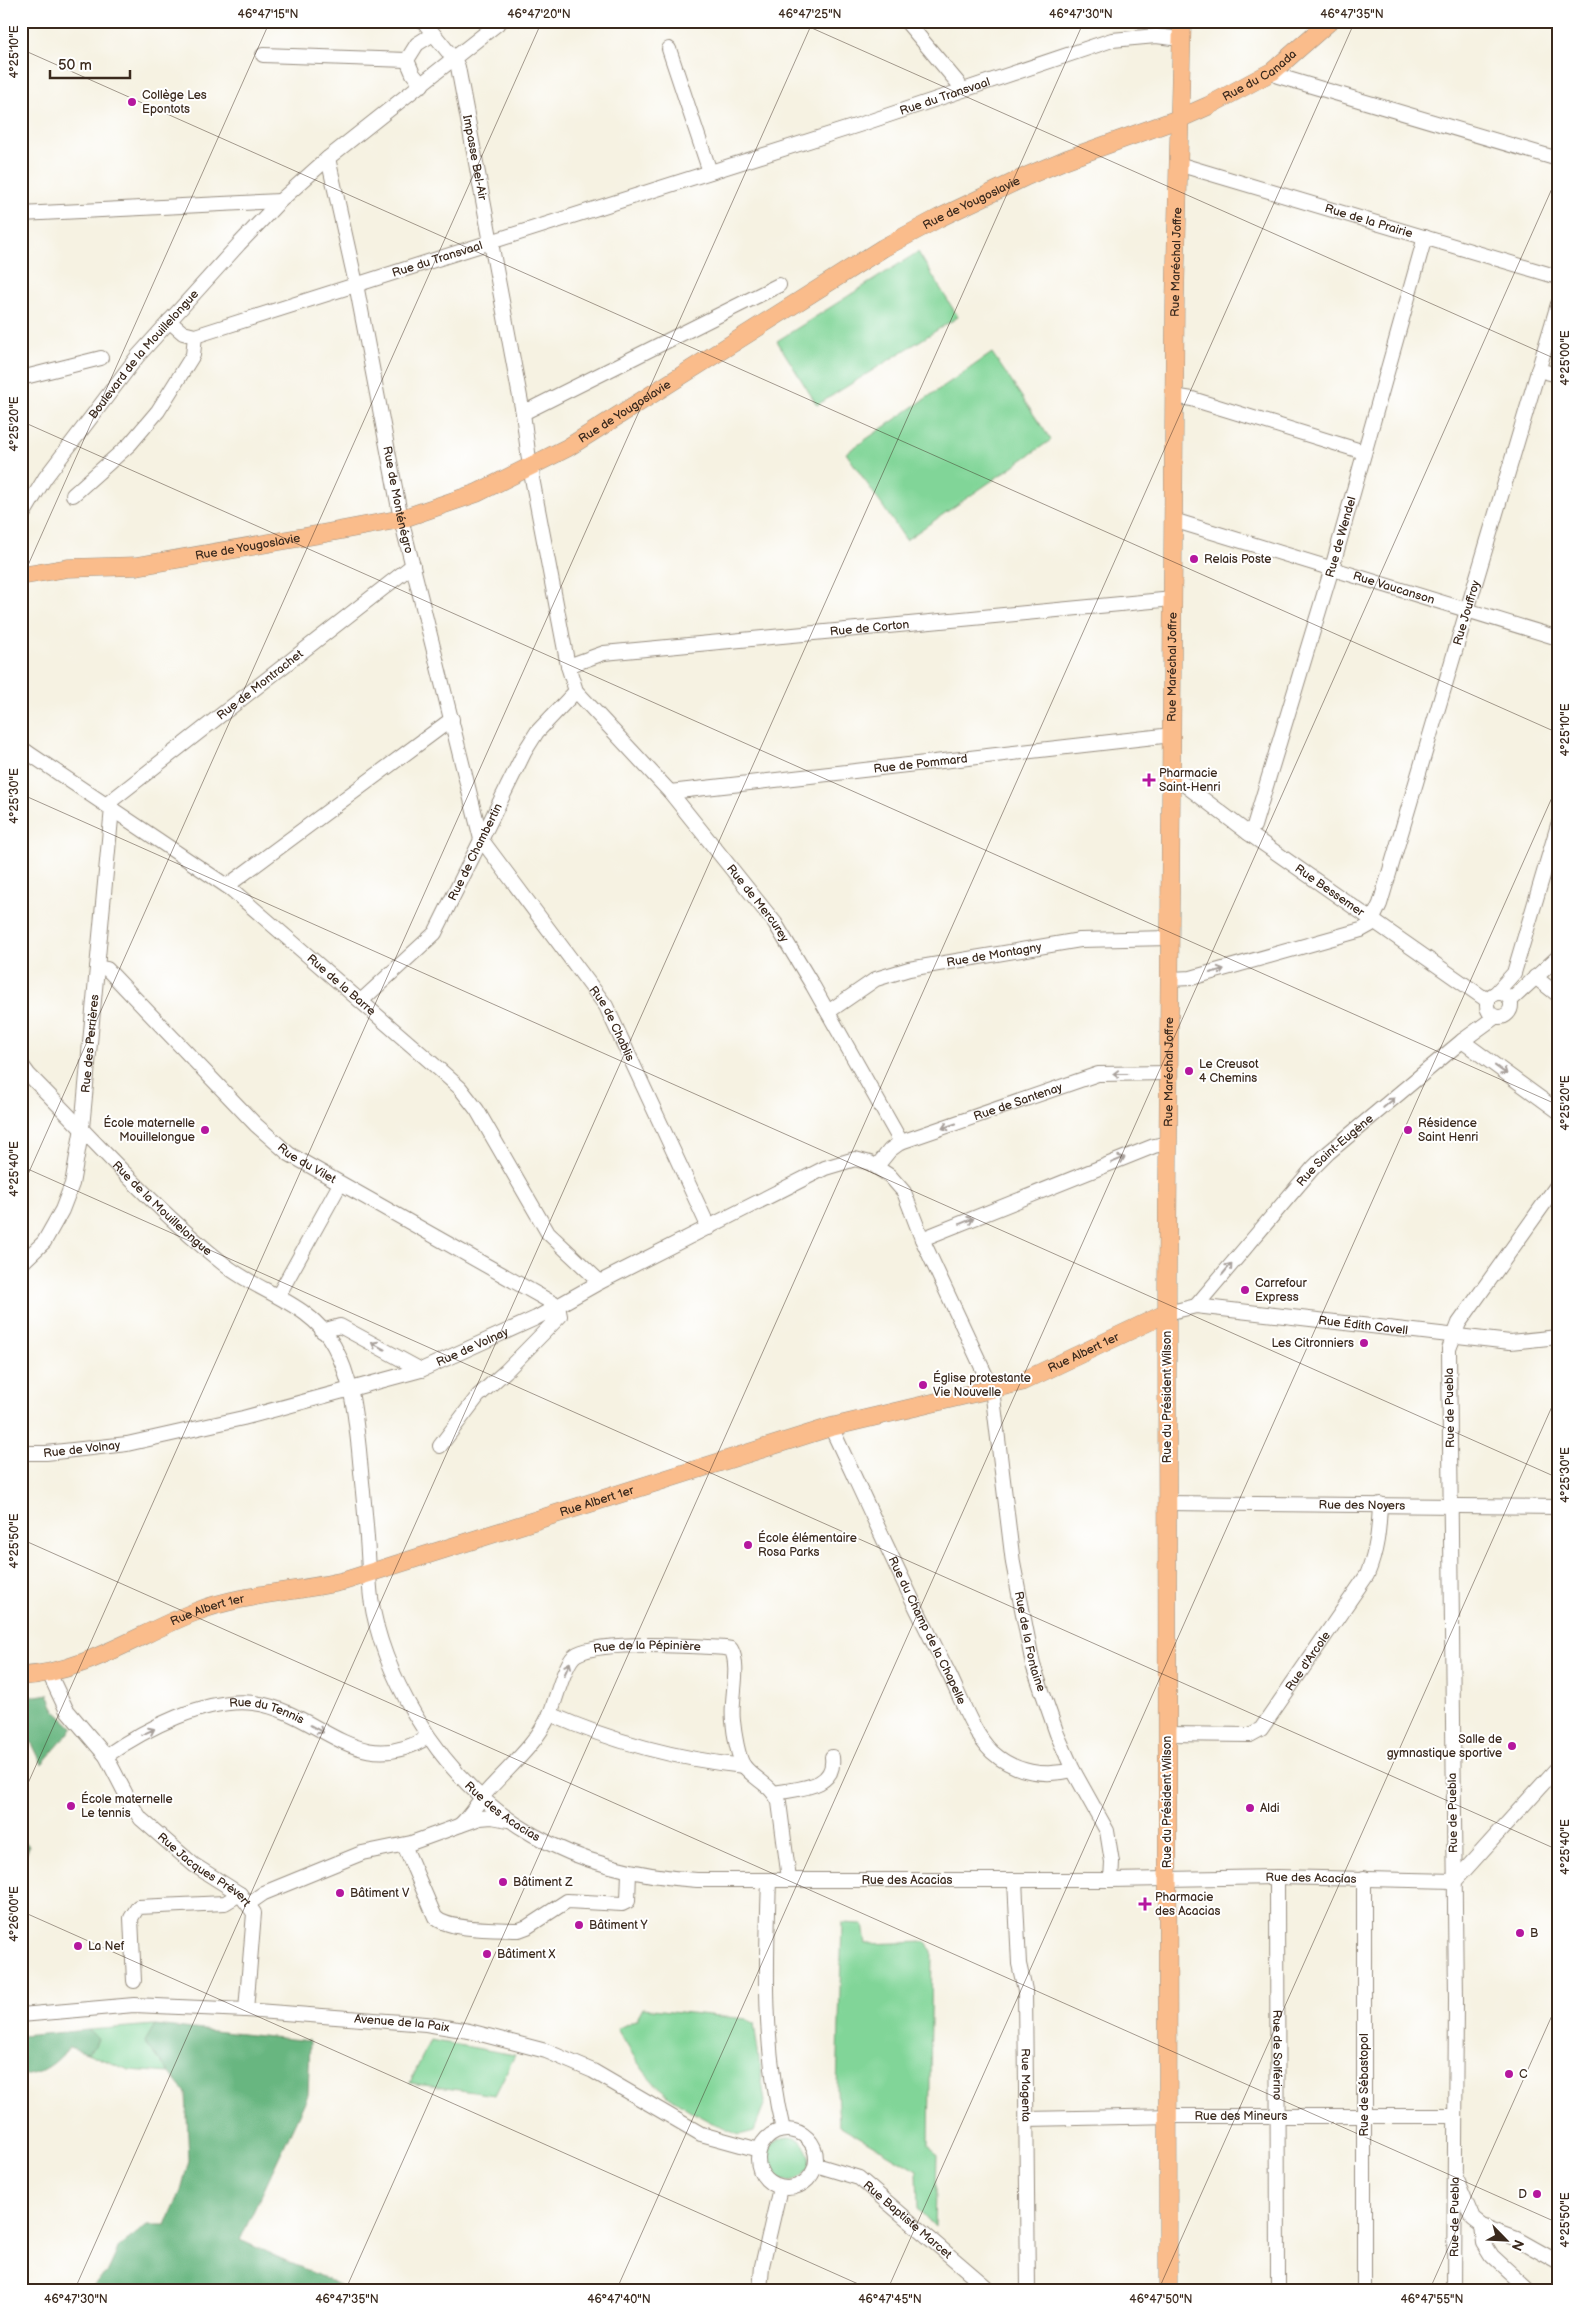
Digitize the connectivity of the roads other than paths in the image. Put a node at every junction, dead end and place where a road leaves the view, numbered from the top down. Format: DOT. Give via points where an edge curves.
graph roads {
  1 [pos="423,21"];
  2 [pos="501,21"];
  3 [pos="906,21"];
  4 [pos="1330,21"];
  5 [pos="1181,26"];
  6 [pos="433,34"];
  7 [pos="669,49"];
  8 [pos="263,55"];
  9 [pos="454,59"];
  10 [pos="407,60"];
  11 [pos="1273,71"];
  12 [pos="422,85"];
  13 [pos="961,89"];
  14 [pos="1181,118"];
  15 [pos="328,158"];
  16 [pos="1558,160"];
  17 [pos="1178,164"];
  18 [pos="710,172"];
  19 [pos="280,201"];
  20 [pos="21,214"];
  21 [pos="1425,237"];
  22 [pos="491,242"];
  23 [pos="1558,277"];
  24 [pos="356,284"];
  25 [pos="779,285"];
  26 [pos="1558,304"];
  27 [pos="169,321"];
  28 [pos="195,336"];
  29 [pos="100,358"];
  30 [pos="1538,370"];
  31 [pos="1558,375"];
  32 [pos="21,378"];
  33 [pos="1174,396"];
  34 [pos="523,414"];
  35 [pos="1364,452"];
  36 [pos="534,467"];
  37 [pos="74,495"];
  38 [pos="21,518"];
  39 [pos="401,519"];
  40 [pos="1173,520"];
  41 [pos="413,565"];
  42 [pos="1332,568"];
  43 [pos="22,573"];
  44 [pos="1173,599"];
  45 [pos="1467,609"];
  46 [pos="1558,638"];
  47 [pos="568,666"];
  48 [pos="576,691"];
  49 [pos="452,719"];
  50 [pos="1172,735"];
  51 [pos="23,755"];
  52 [pos="1172,779"];
  53 [pos="670,792"];
  54 [pos="109,806"];
  55 [pos="1558,824"];
  56 [pos="1248,833"];
  57 [pos="481,839"];
  58 [pos="227,886"];
  59 [pos="1373,920"];
  60 [pos="1170,938"];
  61 [pos="1558,957"];
  62 [pos="97,967"];
  63 [pos="1535,978"];
  64 [pos="1170,979"];
  65 [pos="1558,995"];
  66 [pos="1492,997"];
  67 [pos="1511,1000"];
  68 [pos="361,1001"];
  69 [pos="828,1012"];
  70 [pos="1495,1017"];
  71 [pos="1462,1041"];
  72 [pos="21,1064"];
  73 [pos="1169,1073"];
  74 [pos="1558,1111"];
  75 [pos="82,1128"];
  76 [pos="901,1142"];
  77 [pos="1169,1143"];
  78 [pos="877,1166"];
  79 [pos="340,1184"];
  80 [pos="1558,1184"];
  81 [pos="710,1228"];
  82 [pos="922,1239"];
  83 [pos="21,1264"];
  84 [pos="600,1282"];
  85 [pos="278,1296"];
  86 [pos="558,1306"];
  87 [pos="1196,1306"];
  88 [pos="1167,1313"];
  89 [pos="322,1331"];
  90 [pos="1452,1335"];
  91 [pos="1558,1337"];
  92 [pos="421,1370"];
  93 [pos="352,1389"];
  94 [pos="992,1389"];
  95 [pos="830,1427"];
  96 [pos="440,1446"];
  97 [pos="21,1453"];
  98 [pos="1167,1503"];
  99 [pos="1380,1504"];
  100 [pos="1451,1505"];
  101 [pos="1558,1507"];
  102 [pos="369,1573"];
  103 [pos="50,1673"];
  104 [pos="21,1676"];
  105 [pos="550,1714"];
  106 [pos="1167,1734"];
  107 [pos="428,1737"];
  108 [pos="106,1756"];
  109 [pos="832,1757"];
  110 [pos="744,1766"];
  111 [pos="1558,1767"];
  112 [pos="1074,1770"];
  113 [pos="775,1793"];
  114 [pos="482,1797"];
  115 [pos="509,1820"];
  116 [pos="460,1825"];
  117 [pos="404,1845"];
  118 [pos="629,1872"];
  119 [pos="1277,1877"];
  120 [pos="1364,1878"];
  121 [pos="789,1879"];
  122 [pos="1168,1879"];
  123 [pos="770,1880"];
  124 [pos="1015,1880"];
  125 [pos="1111,1880"];
  126 [pos="1454,1881"];
  127 [pos="244,1899"];
  128 [pos="134,1981"];
  129 [pos="246,2010"];
  130 [pos="21,2015"];
  131 [pos="1167,2116"];
  132 [pos="1364,2116"];
  133 [pos="1455,2116"];
  134 [pos="1277,2117"];
  135 [pos="1027,2119"];
  136 [pos="783,2130"];
  137 [pos="759,2150"];
  138 [pos="816,2165"];
  139 [pos="1454,2176"];
  140 [pos="780,2188"];
  141 [pos="1478,2223"];
  142 [pos="1454,2224"];
  143 [pos="1558,2262"];
  144 [pos="760,2291"];
  145 [pos="991,2291"];
  146 [pos="1028,2291"];
  147 [pos="1168,2291"];
  148 [pos="1278,2291"];
  149 [pos="1364,2291"];
  150 [pos="1454,2291"];
  151 [pos="1530,2291"];
  1 -- 6 [label="street, Impasse Bel-Air"];
  2 -- 9 [label="street, Boulevard de la Mouillelongue"];
  3 -- 13 [label="street"];
  4 -- 11 [label="main road, Rue du Canada"];
  5 -- 13 [label="street, Rue du Transvaal" via="1156,36 1112,40"];
  5 -- 14 [label="main road, Rue Maréchal Joffre"];
  6 -- 9 [label="street, Impasse Bel-Air"];
  6 -- 10 [label="street" via="416,44"];
  7 -- 18 [label="street"];
  8 -- 10 [label="street"];
  9 -- 12 [label="street, Boulevard de la Mouillelongue"];
  9 -- 22 [label="street, Impasse Bel-Air"];
  10 -- 12 [label="street"];
  11 -- 14 [label="main road, Rue du Canada"];
  11 -- 16 [label="street" via="1297,82"];
  12 -- 15 [label="street, Boulevard de la Mouillelongue"];
  13 -- 18 [label="street, Rue du Transvaal"];
  14 -- 17 [label="main road, Rue Maréchal Joffre"];
  14 -- 36 [label="main road, Rue de Yougoslavie" via="1067,159 939,218 883,248"];
  15 -- 19 [label="street, Boulevard de la Mouillelongue"];
  15 -- 24 [label="street, Rue de Monténégro"];
  17 -- 21 [label="street, Rue de la Prairie"];
  17 -- 33 [label="main road, Rue Maréchal Joffre"];
  18 -- 22 [label="street, Rue du Transvaal"];
  19 -- 20 [label="street"];
  19 -- 27 [label="street, Boulevard de la Mouillelongue"];
  21 -- 23 [label="street, Rue de la Prairie"];
  21 -- 35 [label="street, Rue de Wendel"];
  22 -- 24 [label="street, Rue du Transvaal"];
  22 -- 34 [label="street, Impasse Bel-Air"];
  24 -- 28 [label="street, Rue du Transvaal"];
  24 -- 39 [label="street, Rue de Monténégro"];
  25 -- 34 [label="street"];
  26 -- 30 [label="street, Rue Jouffroy"];
  27 -- 28 [label="street" via="183,333"];
  27 -- 38 [label="street, Boulevard de la Mouillelongue" via="137,356 40,486"];
  28 -- 37 [label="street" via="193,355 158,411 130,444"];
  29 -- 32 [label="street"];
  30 -- 31 [label="street"];
  30 -- 45 [label="street, Rue Jouffroy"];
  33 -- 35 [label="street"];
  33 -- 40 [label="main road, Rue Maréchal Joffre"];
  34 -- 36 [label="street, Impasse Bel-Air" via="529,460"];
  35 -- 42 [label="street, Rue de Wendel"];
  36 -- 39 [label="main road, Rue de Yougoslavie" via="477,493"];
  36 -- 47 [label="street, Impasse Bel-Air" via="532,478"];
  39 -- 41 [label="street, Rue de Monténégro"];
  39 -- 43 [label="main road, Rue de Yougoslavie" via="137,566"];
  40 -- 42 [label="street, Rue Vaucanson"];
  40 -- 44 [label="main road, Rue Maréchal Joffre"];
  41 -- 49 [label="street, Rue de Monténégro"];
  41 -- 54 [label="street, Rue de Montrachet"];
  42 -- 45 [label="street, Rue Vaucanson"];
  42 -- 56 [label="street, Rue de Wendel" via="1254,826"];
  44 -- 47 [label="street, Rue de Corton" via="604,653"];
  44 -- 50 [label="main road, Rue Maréchal Joffre"];
  45 -- 46 [label="street, Rue Vaucanson"];
  45 -- 59 [label="street, Rue Jouffroy"];
  47 -- 48 [label="street, Impasse Bel-Air"];
  48 -- 53 [label="street, Rue de Mercurey"];
  48 -- 57 [label="street, Rue de Chambertin" via="533,738"];
  49 -- 57 [label="street, Rue de Monténégro"];
  49 -- 58 [label="street"];
  50 -- 52 [label="main road, Rue Maréchal Joffre"];
  50 -- 53 [label="street, Rue de Pommard"];
  51 -- 54 [label="street, Rue de la Barre"];
  52 -- 56 [label="street, Rue Bessemer" via="1177,779"];
  52 -- 60 [label="main road, Rue Maréchal Joffre"];
  53 -- 69 [label="street, Rue de Mercurey" via="775,923"];
  54 -- 58 [label="street, Rue de la Barre"];
  54 -- 62 [label="street, Rue des Perrières"];
  55 -- 66 [label="street" via="1514,973"];
  56 -- 59 [label="street, Rue Bessemer"];
  57 -- 68 [label="street, Rue de Chambertin" via="435,933"];
  57 -- 81 [label="street, Rue de Chablis" via="606,1006"];
  58 -- 68 [label="street, Rue de la Barre"];
  64 -- 59 [label="street, one-way" via="1191,978 1361,930"];
  59 -- 66 [label="street, Rue Bessemer"];
  60 -- 64 [label="main road, Rue Maréchal Joffre"];
  60 -- 69 [label="street, Rue de Montagny" via="1080,940 909,970 876,979"];
  61 -- 63 [label="street"];
  62 -- 75 [label="street, Rue des Perrières"];
  62 -- 79 [label="street, Rue du Vilet" via="107,969 256,1125 289,1154"];
  63 -- 65 [label="street"];
  63 -- 67 [label="street"];
  64 -- 73 [label="main road, Rue Maréchal Joffre"];
  66 -- 67 [label="street" via="1505,994"];
  66 -- 70 [label="street" via="1488,1010"];
  67 -- 70 [label="street" via="1509,1013"];
  68 -- 84 [label="street, Rue de la Barre" via="460,1088 477,1110 548,1232"];
  69 -- 76 [label="street, Rue de Mercurey"];
  70 -- 71 [label="street, Rue Saint-Eugène"];
  71 -- 74 [label="street, one-way"];
  87 -- 71 [label="street, Rue Saint-Eugène, one-way" via="1313,1168"];
  72 -- 75 [label="street, Rue de la Mouillelongue"];
  73 -- 76 [label="street, Rue de Santenay, one-way" via="1098,1074"];
  73 -- 77 [label="main road, Rue Maréchal Joffre"];
  75 -- 83 [label="street, Rue des Perrières" via="72,1184 62,1210 44,1242"];
  75 -- 85 [label="street, Rue de la Mouillelongue" via="156,1204 228,1267"];
  76 -- 78 [label="street, Rue de Santenay"];
  82 -- 77 [label="street, one-way" via="1154,1146"];
  77 -- 88 [label="main road, Rue Maréchal Joffre"];
  78 -- 81 [label="street, Rue de Volnay" via="855,1159 843,1161"];
  78 -- 82 [label="street, Rue de Volnay" via="904,1192"];
  79 -- 85 [label="street"];
  79 -- 86 [label="street, Rue du Vilet"];
  80 -- 90 [label="street"];
  81 -- 84 [label="street, Rue de Volnay"];
  82 -- 94 [label="street, Rue de la Fontaine"];
  84 -- 86 [label="street, Rue de Volnay"];
  85 -- 89 [label="street, Rue de la Mouillelongue" via="311,1317"];
  86 -- 92 [label="street, Rue de Volnay"];
  86 -- 96 [label="street" via="560,1316 478,1396"];
  87 -- 88 [label="street, Rue Édith Cavell"];
  87 -- 90 [label="street, Rue Édith Cavell"];
  88 -- 94 [label="main road, Rue Albert 1er" via="1033,1378"];
  88 -- 98 [label="main road, Rue du Président Wilson"];
  92 -- 89 [label="street, one-way" via="340,1326"];
  89 -- 93 [label="street, Rue de la Mouillelongue" via="334,1344"];
  90 -- 91 [label="street, Rue Édith Cavell" via="1510,1342"];
  90 -- 100 [label="street, Rue de Puebla" via="1449,1349"];
  92 -- 93 [label="street, Rue de Volnay"];
  93 -- 97 [label="street, Rue de Volnay" via="128,1444"];
  93 -- 102 [label="street, Rue de la Mouillelongue"];
  94 -- 95 [label="main road, Rue Albert 1er"];
  94 -- 112 [label="street, Rue de la Fontaine" via="1013,1563 1028,1641 1045,1700"];
  95 -- 102 [label="main road, Rue Albert 1er"];
  95 -- 112 [label="street, Rue du Champ de la Chapelle" via="982,1740 1002,1760 1015,1767 1044,1774"];
  98 -- 99 [label="street, Rue des Noyers"];
  98 -- 106 [label="main road, Rue du Président Wilson"];
  99 -- 100 [label="street, Rue des Noyers"];
  99 -- 106 [label="street, Rue d'Arcole" via="1379,1538 1367,1575 1261,1729 1250,1736"];
  100 -- 101 [label="street, Rue des Noyers"];
  100 -- 126 [label="street, Rue de Puebla"];
  102 -- 103 [label="main road, Rue Albert 1er" via="196,1612 87,1661"];
  102 -- 107 [label="street, Rue des Acacias" via="374,1616 384,1654"];
  103 -- 104 [label="main road, Rue Albert 1er"];
  103 -- 108 [label="street, Rue Jacques Prévert" via="66,1709"];
  105 -- 110 [label="street" via="599,1735 641,1747"];
  105 -- 110 [label="street, Rue de la Pépinière, one-way" via="569,1662 576,1655 609,1648 688,1646 732,1649 736,1656 732,1721"];
  105 -- 114 [label="street, Rue de la Pépinière" via="532,1745"];
  106 -- 122 [label="main road, Rue du Président Wilson"];
  108 -- 107 [label="street, Rue du Tennis, one-way" via="145,1733 202,1708 228,1703 255,1703 278,1709 337,1740 364,1750 408,1748"];
  107 -- 114 [label="street, Rue des Acacias"];
  108 -- 127 [label="street, Rue Jacques Prévert" via="132,1806 146,1824 194,1865"];
  109 -- 113 [label="street" via="833,1767 821,1784"];
  110 -- 113 [label="street"];
  111 -- 126 [label="street"];
  112 -- 125 [label="street, Rue de la Fontaine" via="1107,1831"];
  113 -- 121 [label="street" via="782,1814"];
  114 -- 115 [label="street, Rue des Acacias"];
  114 -- 116 [label="street, Rue Jacques Prévert"];
  115 -- 116 [label="street, Rue Jacques Prévert" via="480,1818"];
  115 -- 118 [label="street, Rue des Acacias" via="570,1853"];
  116 -- 117 [label="street, Rue Jacques Prévert"];
  117 -- 118 [label="street" via="435,1917 445,1924 519,1930 567,1901 622,1904 628,1901"];
  117 -- 127 [label="street, Rue Jacques Prévert" via="362,1853 264,1894"];
  118 -- 123 [label="street, Rue des Acacias" via="697,1880"];
  119 -- 120 [label="street, Rue des Acacias"];
  119 -- 122 [label="street, Rue des Acacias"];
  119 -- 134 [label="street, Rue de Solférino"];
  120 -- 126 [label="street, Rue des Acacias"];
  120 -- 132 [label="street, Rue de Sébastopol"];
  121 -- 123 [label="street, Rue des Acacias"];
  121 -- 124 [label="street, Rue des Acacias"];
  122 -- 125 [label="street, Rue des Acacias"];
  122 -- 131 [label="main road, Rue du Président Wilson"];
  123 -- 136 [label="street" via="766,1989 775,2091"];
  124 -- 125 [label="street, Rue des Acacias"];
  124 -- 135 [label="street, Rue Magenta" via="1018,1950 1025,1990"];
  126 -- 133 [label="street, Rue de Puebla"];
  127 -- 128 [label="street" via="225,1903 138,1907 131,1918"];
  127 -- 129 [label="street" via="254,1913"];
  129 -- 130 [label="street, Avenue de la Paix" via="134,2005"];
  129 -- 137 [label="street, Avenue de la Paix" via="426,2024 510,2040 593,2071 701,2134"];
  131 -- 134 [label="street, Rue des Mineurs"];
  131 -- 135 [label="street, Rue des Mineurs"];
  131 -- 147 [label="main road, Rue du Président Wilson"];
  132 -- 133 [label="street, Rue des Mineurs"];
  132 -- 134 [label="street, Rue des Mineurs"];
  132 -- 149 [label="street, Rue de Sébastopol"];
  133 -- 139 [label="street, Rue de Puebla"];
  134 -- 148 [label="street, Rue de Solférino"];
  135 -- 146 [label="street, Rue Magenta"];
  136 -- 137 [label="street" via="768,2136"];
  136 -- 138 [label="street" via="802,2133 809,2139"];
  137 -- 140 [label="street" via="758,2166 766,2180"];
  138 -- 140 [label="street" via="803,2184"];
  138 -- 145 [label="street, Rue Baptiste Marcet" via="859,2178"];
  139 -- 141 [label="street"];
  139 -- 142 [label="street, Rue de Puebla"];
  140 -- 144 [label="street" via="762,2266"];
  141 -- 142 [label="street"];
  141 -- 143 [label="street" via="1517,2239"];
  141 -- 151 [label="street" via="1492,2256"];
  142 -- 150 [label="street, Rue de Puebla"];
}
